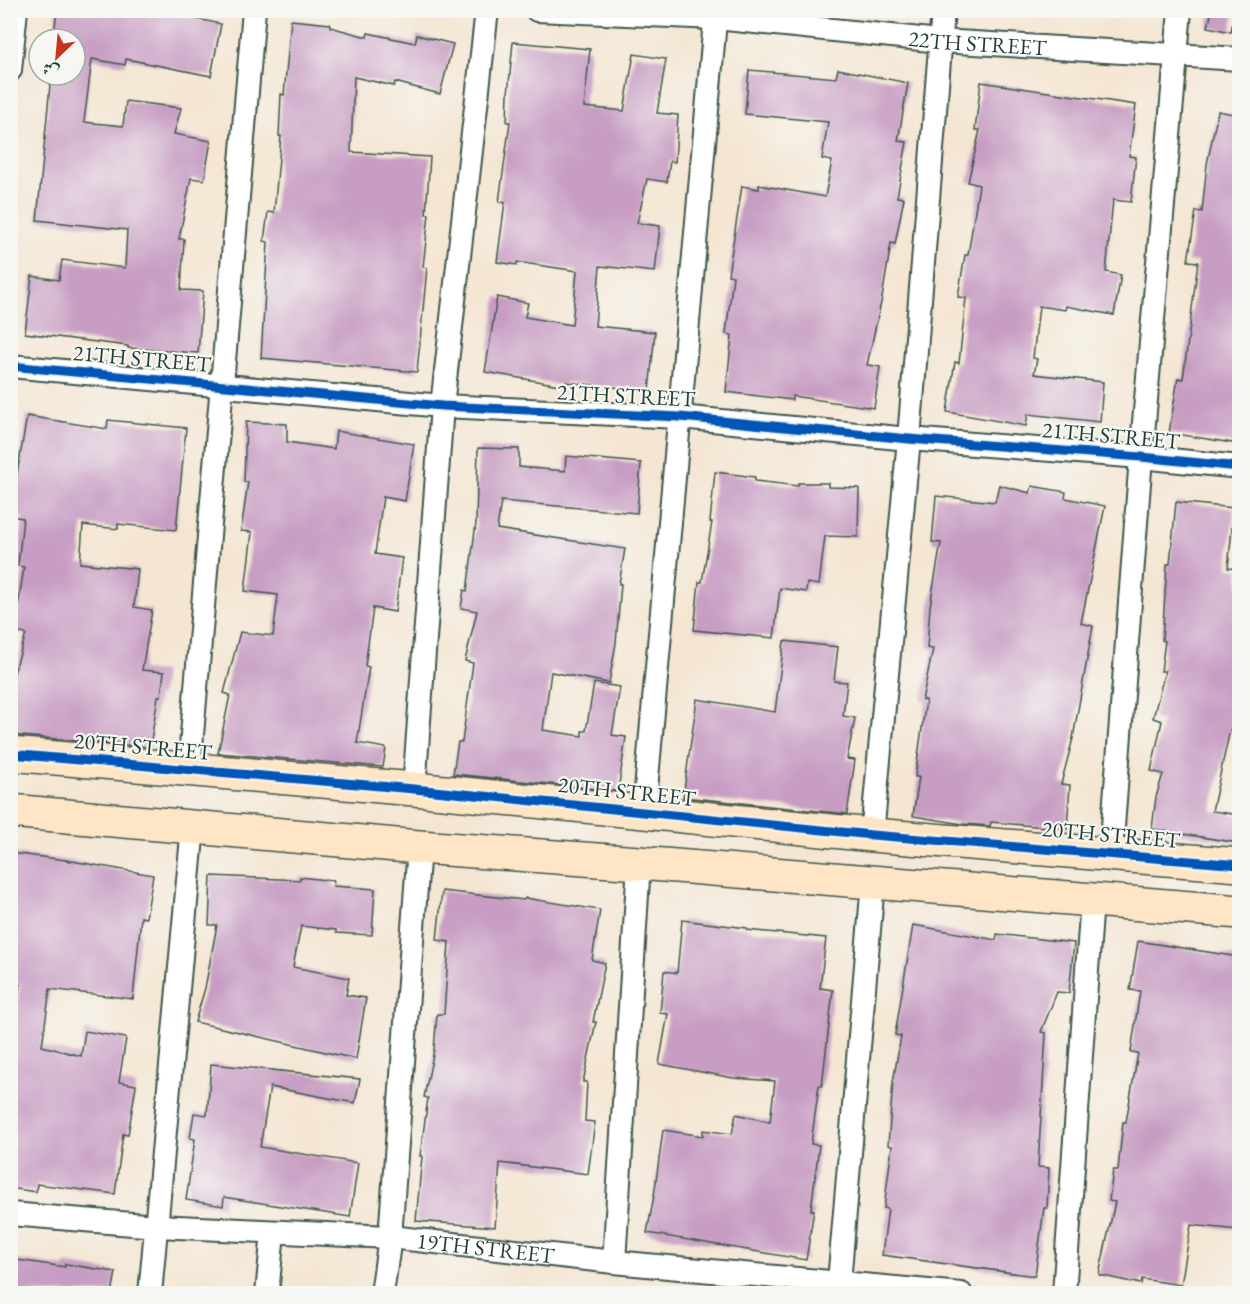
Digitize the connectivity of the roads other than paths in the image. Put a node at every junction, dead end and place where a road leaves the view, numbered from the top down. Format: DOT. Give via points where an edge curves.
graph roads {
  1 [pos="16,10"];
  2 [pos="254,10"];
  3 [pos="487,10"];
  4 [pos="537,10"];
  5 [pos="943,10"];
  6 [pos="1180,10"];
  7 [pos="716,14"];
  8 [pos="940,40"];
  9 [pos="1176,56"];
  10 [pos="1239,60"];
  11 [pos="10,69"];
  12 [pos="10,366"];
  13 [pos="222,386"];
  14 [pos="442,406"];
  15 [pos="680,417"];
  16 [pos="909,439"];
  17 [pos="1141,456"];
  18 [pos="1239,467"];
  19 [pos="10,754"];
  20 [pos="189,770"];
  21 [pos="414,789"];
  22 [pos="10,811"];
  23 [pos="644,812"];
  24 [pos="193,826"];
  25 [pos="872,835"];
  26 [pos="419,847"];
  27 [pos="1111,853"];
  28 [pos="639,863"];
  29 [pos="1239,865"];
  30 [pos="873,883"];
  31 [pos="1092,900"];
  32 [pos="1239,912"];
  33 [pos="10,1214"];
  34 [pos="157,1226"];
  35 [pos="273,1232"];
  36 [pos="390,1238"];
  37 [pos="614,1262"];
  38 [pos="838,1288"];
  39 [pos="150,1293"];
  40 [pos="267,1293"];
  41 [pos="382,1293"];
  42 [pos="961,1293"];
  43 [pos="1064,1293"];
  1 -- 11 [label="street"];
  2 -- 13 [label="street"];
  3 -- 14 [label="street"];
  4 -- 7 [label="street, 22TH STREET"];
  5 -- 8 [label="street"];
  6 -- 9 [label="street"];
  7 -- 8 [label="street, 22TH STREET"];
  7 -- 15 [label="street"];
  8 -- 9 [label="street, 22TH STREET"];
  8 -- 16 [label="street"];
  9 -- 10 [label="street, 22TH STREET"];
  9 -- 17 [label="street"];
  12 -- 13 [label="street, 21TH STREET"];
  13 -- 14 [label="street, 21TH STREET"];
  13 -- 20 [label="street"];
  14 -- 15 [label="street, 21TH STREET"];
  14 -- 21 [label="street"];
  15 -- 16 [label="street, 21TH STREET"];
  15 -- 23 [label="street"];
  16 -- 17 [label="street, 21TH STREET"];
  16 -- 25 [label="street"];
  17 -- 18 [label="street, 21TH STREET"];
  17 -- 27 [label="street"];
  19 -- 20 [label="street, 20TH STREET"];
  20 -- 21 [label="street, 20TH STREET"];
  21 -- 23 [label="street, 20TH STREET"];
  22 -- 24 [label="street"];
  23 -- 25 [label="street, 20TH STREET"];
  24 -- 26 [label="street"];
  24 -- 34 [label="street"];
  25 -- 27 [label="street, 20TH STREET"];
  26 -- 28 [label="street"];
  26 -- 36 [label="street"];
  27 -- 29 [label="street, 20TH STREET"];
  28 -- 30 [label="street"];
  28 -- 37 [label="street"];
  30 -- 31 [label="street"];
  30 -- 38 [label="street"];
  31 -- 32 [label="street"];
  31 -- 43 [label="street"];
  33 -- 34 [label="street, 19TH STREET"];
  34 -- 35 [label="street, 19TH STREET"];
  34 -- 39 [label="street"];
  35 -- 36 [label="street, 19TH STREET"];
  35 -- 40 [label="street"];
  36 -- 37 [label="street, 19TH STREET"];
  36 -- 41 [label="street"];
  37 -- 38 [label="street, 19TH STREET"];
  38 -- 42 [label="street, 19TH STREET"];
}
